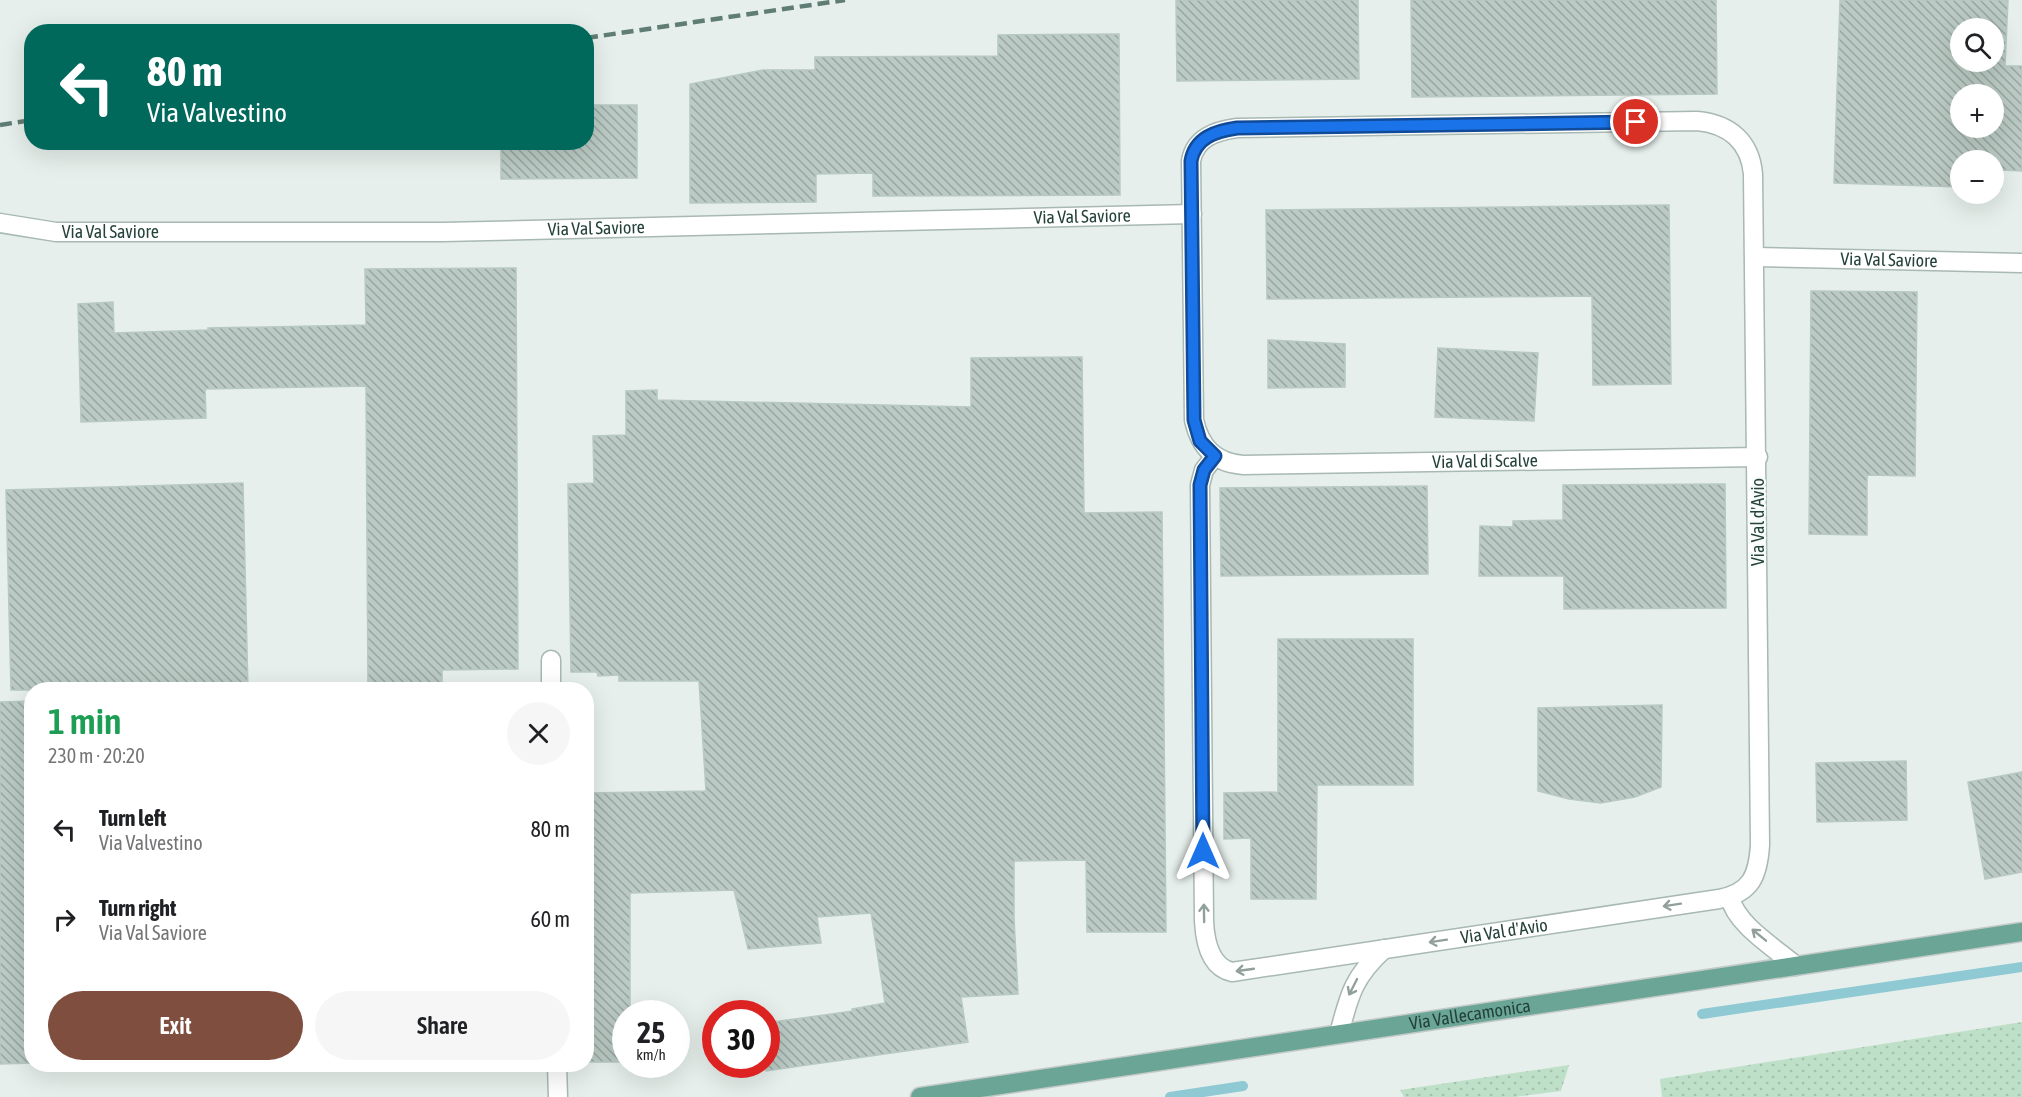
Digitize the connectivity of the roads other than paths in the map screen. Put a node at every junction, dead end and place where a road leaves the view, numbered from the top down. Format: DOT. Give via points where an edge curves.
graph roads {
  1 [pos="1192,214"];
  2 [pos="0,223"];
  3 [pos="1755,257"];
  4 [pos="2022,263"];
  5 [pos="1215,456"];
  6 [pos="1758,457"];
  7 [pos="551,660"];
  8 [pos="551,682"];
  9 [pos="1730,897"];
  10 [pos="2022,932"];
  11 [pos="1384,949"];
  12 [pos="1796,966"];
  13 [pos="1339,1034"];
  14 [pos="557,1072"];
  15 [pos="558,1097"];
  16 [pos="920,1097"];
  1 -- 2 [label="street, Via Val Saviore" via="443,232 56,232"];
  1 -- 3 [label="street, Via Val d'Avio" via="1192,153 1209,136 1226,130 1697,121 1720,125 1746,145 1752,163"];
  1 -- 5 [label="street" via="1194,420 1200,441"];
  3 -- 4 [label="street, Via Val Saviore"];
  3 -- 6 [label="street, Via Val d'Avio"];
  5 -- 6 [label="street, Via Val di Scalve" via="1223,462 1243,465"];
  11 -- 5 [label="street, Via Val d'Avio, one-way" via="1232,972 1220,968 1208,947 1204,909 1200,485 1204,470"];
  6 -- 9 [label="street, Via Val d'Avio" via="1760,852 1754,879"];
  7 -- 8 [label="street"];
  9 -- 11 [label="street, Via Val d'Avio, one-way"];
  12 -- 9 [label="street, one-way" via="1742,921"];
  10 -- 12 [label="main road, Via Vallecamonica"];
  11 -- 13 [label="street, one-way" via="1370,962 1349,994"];
  12 -- 13 [label="main road, Via Vallecamonica"];
  13 -- 16 [label="main road, Via Vallecamonica"];
  14 -- 15 [label="street"];
}
